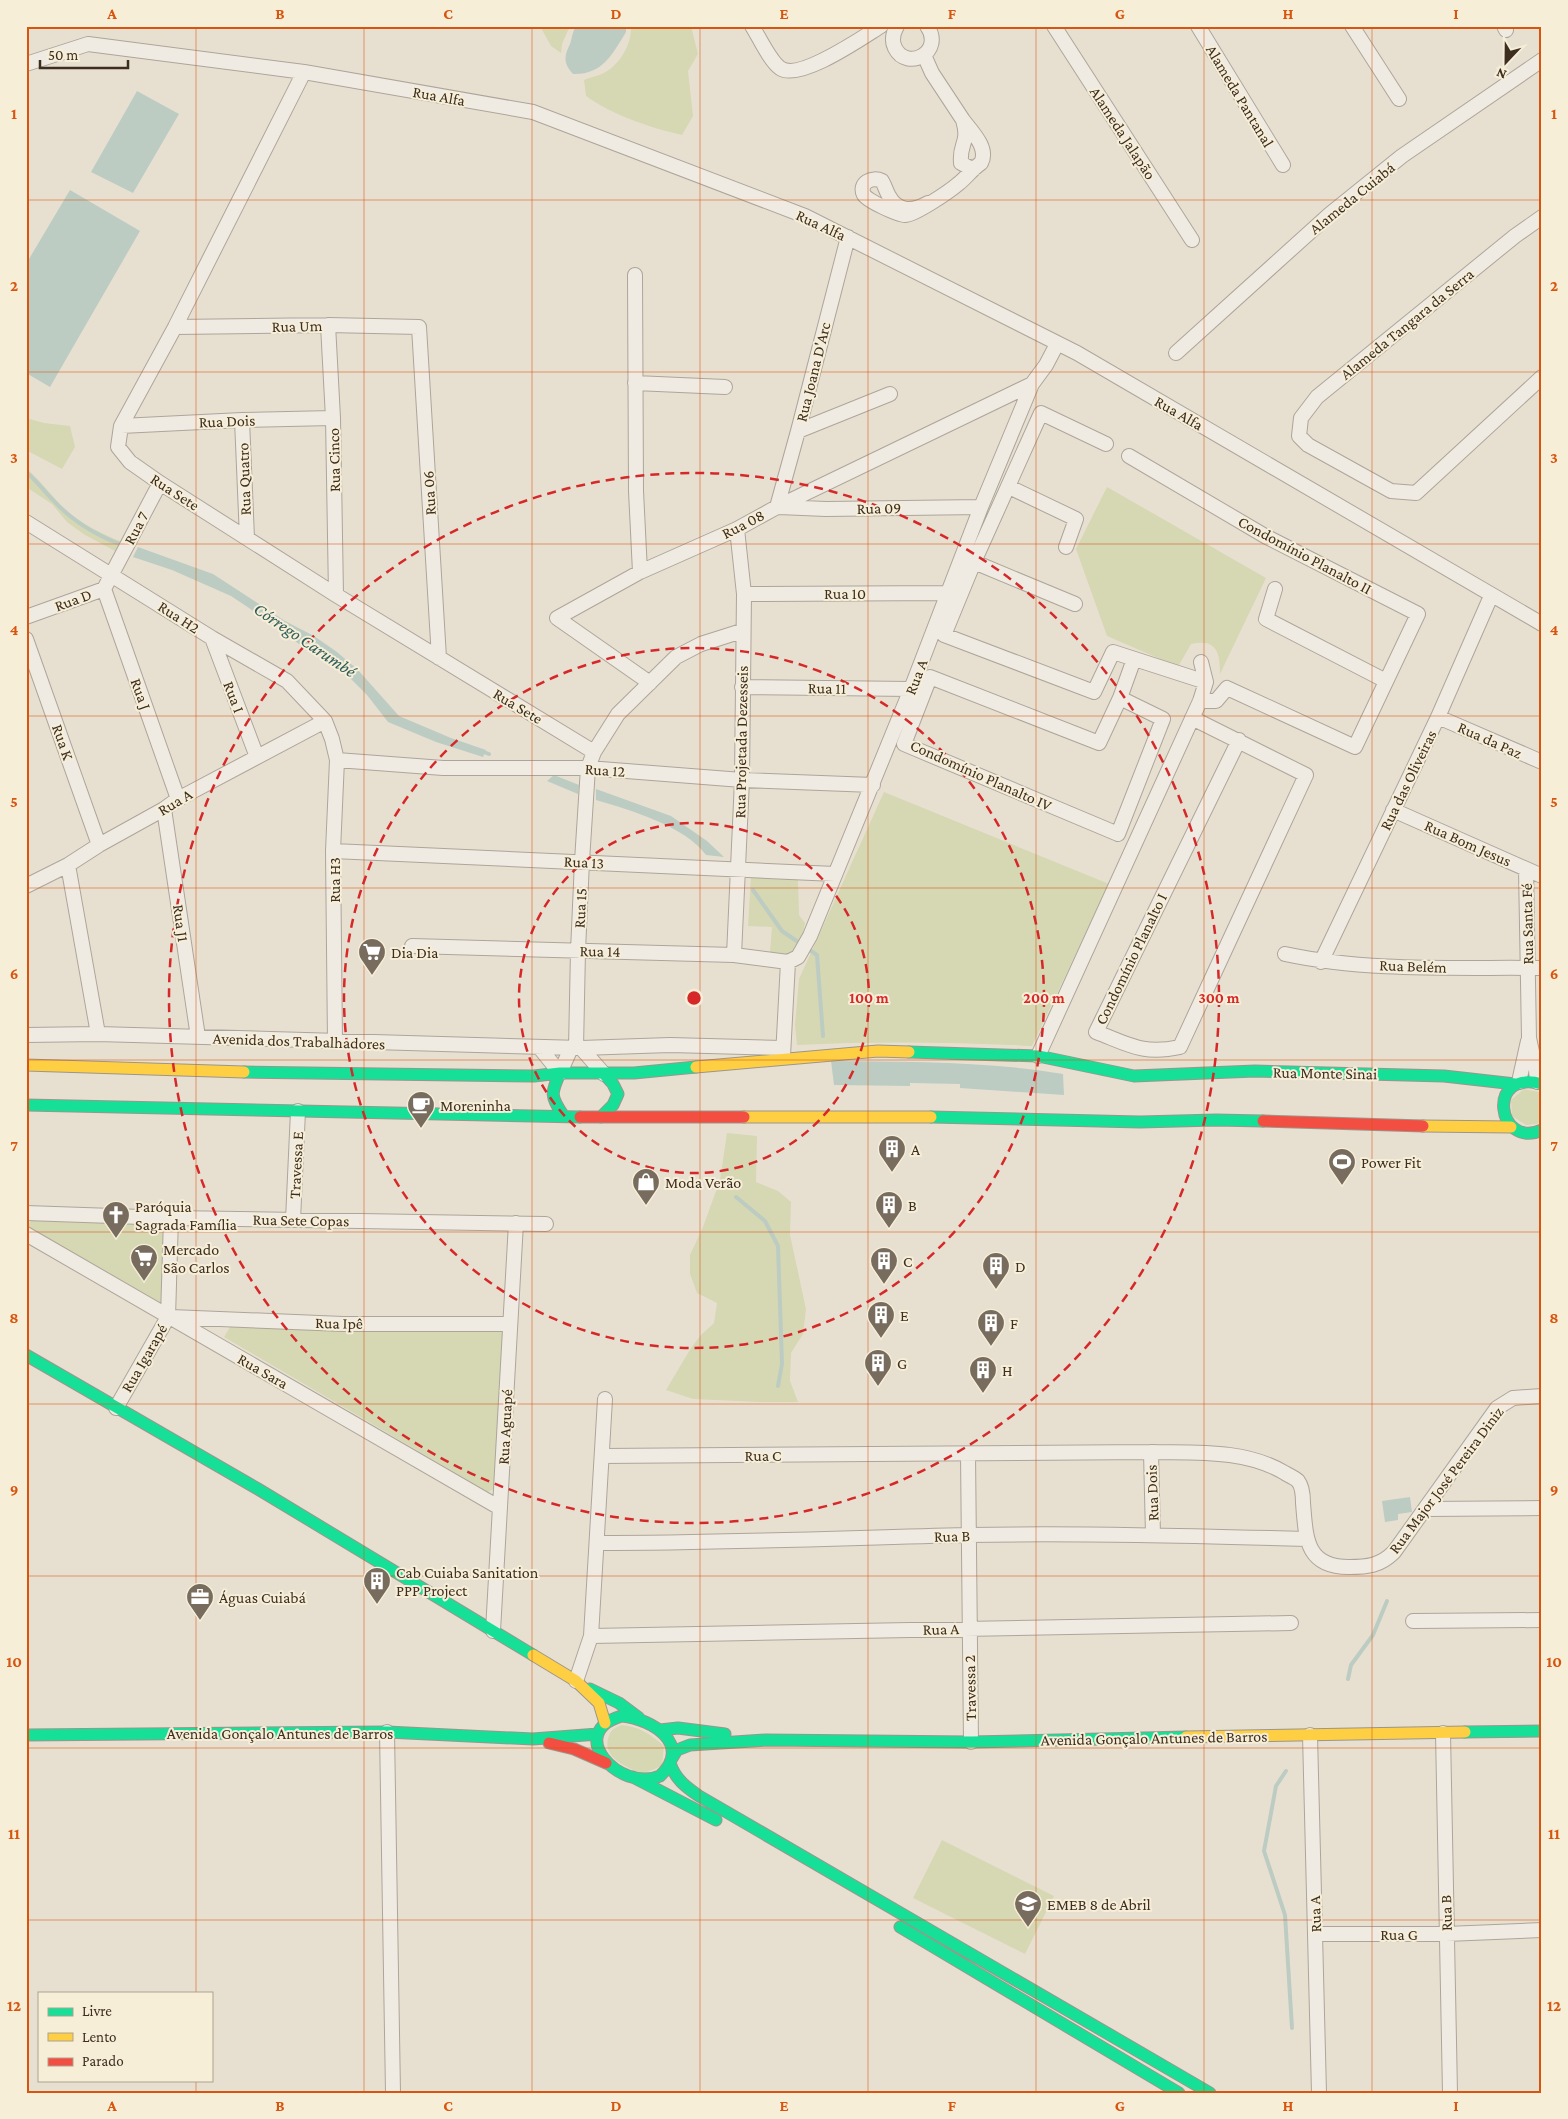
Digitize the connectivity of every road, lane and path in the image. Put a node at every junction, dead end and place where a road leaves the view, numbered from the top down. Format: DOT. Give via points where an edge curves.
graph roads {
  1 [pos="752,26"];
  2 [pos="881,26"];
  3 [pos="1054,26"];
  4 [pos="1198,26"];
  5 [pos="1352,26"];
  6 [pos="895,27"];
  7 [pos="931,28"];
  8 [pos="924,55"];
  9 [pos="1542,60"];
  10 [pos="26,64"];
  11 [pos="304,72"];
  12 [pos="1399,99"];
  13 [pos="963,120"];
  14 [pos="960,163"];
  15 [pos="1282,165"];
  16 [pos="976,167"];
  17 [pos="956,186"];
  18 [pos="928,203"];
  19 [pos="1542,217"];
  20 [pos="848,237"];
  21 [pos="1192,240"];
  22 [pos="635,275"];
  23 [pos="328,325"];
  24 [pos="175,327"];
  25 [pos="419,327"];
  26 [pos="1057,344"];
  27 [pos="1176,354"];
  28 [pos="1542,377"];
  29 [pos="635,383"];
  30 [pos="1032,384"];
  31 [pos="725,387"];
  32 [pos="890,394"];
  33 [pos="333,418"];
  34 [pos="242,420"];
  35 [pos="122,426"];
  36 [pos="798,431"];
  37 [pos="1106,444"];
  38 [pos="1129,456"];
  39 [pos="160,483"];
  40 [pos="1009,487"];
  41 [pos="777,506"];
  42 [pos="981,506"];
  43 [pos="27,523"];
  44 [pos="737,529"];
  45 [pos="247,538"];
  46 [pos="1066,547"];
  47 [pos="974,562"];
  48 [pos="640,572"];
  49 [pos="111,574"];
  50 [pos="104,589"];
  51 [pos="1275,589"];
  52 [pos="947,593"];
  53 [pos="744,594"];
  54 [pos="336,595"];
  55 [pos="1491,596"];
  56 [pos="1075,604"];
  57 [pos="26,617"];
  58 [pos="1542,624"];
  59 [pos="742,631"];
  60 [pos="212,638"];
  61 [pos="26,639"];
  62 [pos="439,658"];
  63 [pos="1134,659"];
  64 [pos="1201,662"];
  65 [pos="650,682"];
  66 [pos="1206,682"];
  67 [pos="1386,682"];
  68 [pos="742,688"];
  69 [pos="911,689"];
  70 [pos="1120,698"];
  71 [pos="1200,701"];
  72 [pos="1438,717"];
  73 [pos="1192,718"];
  74 [pos="325,721"];
  75 [pos="1238,740"];
  76 [pos="594,752"];
  77 [pos="257,756"];
  78 [pos="337,760"];
  79 [pos="1542,762"];
  80 [pos="588,768"];
  81 [pos="742,780"];
  82 [pos="873,785"];
  83 [pos="178,799"];
  84 [pos="164,809"];
  85 [pos="1393,810"];
  86 [pos="99,845"];
  87 [pos="333,851"];
  88 [pos="582,861"];
  89 [pos="68,865"];
  90 [pos="739,868"];
  91 [pos="1526,869"];
  92 [pos="835,874"];
  93 [pos="1542,876"];
  94 [pos="26,886"];
  95 [pos="412,946"];
  96 [pos="578,951"];
  97 [pos="734,954"];
  98 [pos="1285,954"];
  99 [pos="793,959"];
  100 [pos="1321,962"];
  101 [pos="1535,968"];
  102 [pos="26,1034"];
  103 [pos="98,1034"];
  104 [pos="198,1038"];
  105 [pos="1529,1038"];
  106 [pos="335,1042"];
  107 [pos="539,1047"];
  108 [pos="576,1048"];
  109 [pos="782,1054"];
  110 [pos="1038,1056"];
  111 [pos="26,1064"];
  112 [pos="560,1073"];
  113 [pos="604,1074"];
  114 [pos="1517,1083"];
  115 [pos="1539,1083"];
  116 [pos="26,1105"];
  117 [pos="298,1111"];
  118 [pos="564,1115"];
  119 [pos="601,1117"];
  120 [pos="1511,1127"];
  121 [pos="1542,1130"];
  122 [pos="26,1213"];
  123 [pos="171,1218"];
  124 [pos="293,1220"];
  125 [pos="516,1223"];
  126 [pos="546,1224"];
  127 [pos="26,1234"];
  128 [pos="168,1317"];
  129 [pos="510,1324"];
  130 [pos="26,1355"];
  131 [pos="1542,1396"];
  132 [pos="605,1399"];
  133 [pos="116,1408"];
  134 [pos="1151,1452"];
  135 [pos="968,1454"];
  136 [pos="602,1456"];
  137 [pos="500,1508"];
  138 [pos="1542,1508"];
  139 [pos="1425,1509"];
  140 [pos="969,1535"];
  141 [pos="1153,1535"];
  142 [pos="1307,1539"];
  143 [pos="597,1543"];
  144 [pos="1542,1620"];
  145 [pos="1413,1621"];
  146 [pos="1291,1623"];
  147 [pos="970,1629"];
  148 [pos="493,1631"];
  149 [pos="591,1636"];
  150 [pos="579,1683"];
  151 [pos="644,1722"];
  152 [pos="606,1723"];
  153 [pos="660,1730"];
  154 [pos="1542,1731"];
  155 [pos="387,1732"];
  156 [pos="1443,1732"];
  157 [pos="598,1734"];
  158 [pos="26,1735"];
  159 [pos="1310,1735"];
  160 [pos="534,1739"];
  161 [pos="766,1740"];
  162 [pos="971,1742"];
  163 [pos="671,1761"];
  164 [pos="606,1763"];
  165 [pos="633,1778"];
  166 [pos="1542,1930"];
  167 [pos="1315,1934"];
  168 [pos="1446,1934"];
  169 [pos="393,2093"];
  170 [pos="1179,2093"];
  171 [pos="1210,2093"];
  172 [pos="1319,2093"];
  173 [pos="1450,2093"];
  1 -- 2 [label="street" via="772,59 780,68 789,71 810,67"];
  3 -- 21 [label="street, Alameda Jalapão"];
  4 -- 15 [label="street, Alameda Pantanal"];
  5 -- 12 [label="street"];
  6 -- 8 [label="street" via="892,40 896,51 913,59"];
  7 -- 8 [label="street" via="932,44"];
  8 -- 13 [label="street"];
  9 -- 27 [label="street, Alameda Cuiabá" via="1402,156 1330,214"];
  10 -- 11 [label="street, Rua Alfa" via="88,44"];
  11 -- 20 [label="street, Rua Alfa" via="533,112 805,216"];
  11 -- 24 [label="street, Rua Sete"];
  13 -- 14 [label="street" via="966,140 960,153"];
  13 -- 16 [label="street" via="984,154"];
  14 -- 16 [label="street"];
  14 -- 17 [label="street" via="961,174"];
  16 -- 17 [label="street"];
  17 -- 18 [label="street"];
  19 -- 28 [label="street, Alameda Tangara da Serra" via="1318,397 1301,418 1299,436 1308,445 1390,491 1416,493"];
  20 -- 26 [label="street, Rua Alfa"];
  20 -- 36 [label="street, Rua Joana D'Arc"];
  22 -- 29 [label="street"];
  23 -- 24 [label="street, Rua Um"];
  23 -- 25 [label="street, Rua Um"];
  23 -- 33 [label="street, Rua Cinco"];
  24 -- 35 [label="street, Rua Sete"];
  25 -- 62 [label="street, Rua 06"];
  26 -- 30 [label="street, Rua A"];
  26 -- 55 [label="street, Rua Alfa"];
  29 -- 31 [label="street"];
  29 -- 48 [label="street"];
  30 -- 41 [label="street, Rua 08"];
  30 -- 42 [label="street, Rua A"];
  32 -- 36 [label="street"];
  33 -- 34 [label="street, Rua Dois"];
  33 -- 54 [label="street, Rua Cinco"];
  34 -- 35 [label="street, Rua Dois"];
  34 -- 45 [label="street, Rua Quatro"];
  35 -- 39 [label="street, Rua Sete" via="118,447 130,462"];
  36 -- 41 [label="street, Rua Joana D'Arc"];
  37 -- 40 [label="street" via="1041,413"];
  38 -- 67 [label="street, Condomínio Planalto II" via="1265,536 1418,614"];
  39 -- 45 [label="street, Rua Sete"];
  39 -- 49 [label="street, Rua 7"];
  40 -- 46 [label="street" via="1076,520"];
  40 -- 47 [label="street"];
  41 -- 42 [label="street, Rua 09" via="826,509"];
  41 -- 44 [label="street, Rua 08"];
  42 -- 52 [label="street, Rua A"];
  43 -- 49 [label="street, Rua H2"];
  44 -- 48 [label="street, Rua 08"];
  44 -- 53 [label="street, Rua Projetada Dezesseis"];
  45 -- 54 [label="street, Rua Sete"];
  47 -- 56 [label="street"];
  47 -- 63 [label="street" via="944,635 1094,692 1113,652"];
  48 -- 65 [label="street, Rua 08" via="557,618"];
  49 -- 50 [label="street, Rua D"];
  49 -- 60 [label="street, Rua H2"];
  50 -- 57 [label="street, Rua D"];
  50 -- 83 [label="street, Rua J"];
  51 -- 67 [label="street" via="1266,619"];
  52 -- 53 [label="street, Rua 10"];
  52 -- 69 [label="street, Rua A"];
  53 -- 59 [label="street, Rua Projetada Dezesseis"];
  54 -- 62 [label="street, Rua Sete"];
  55 -- 58 [label="street, Rua Alfa"];
  55 -- 72 [label="street, Rua das Oliveiras"];
  59 -- 65 [label="street" via="701,644 676,657"];
  59 -- 68 [label="street, Rua Projetada Dezesseis"];
  60 -- 74 [label="street, Rua H2" via="287,681"];
  60 -- 77 [label="street, Rua I"];
  61 -- 86 [label="street, Rua K"];
  62 -- 76 [label="street, Rua Sete"];
  63 -- 66 [label="street"];
  63 -- 70 [label="street, Condomínio Planalto IV"];
  64 -- 66 [label="street"];
  65 -- 76 [label="street" via="618,714"];
  66 -- 71 [label="street"];
  67 -- 71 [label="street, Condomínio Planalto II" via="1355,747 1227,688 1216,701"];
  68 -- 69 [label="street, Rua 11"];
  68 -- 81 [label="street, Rua Projetada Dezesseis"];
  69 -- 82 [label="street, Rua A"];
  70 -- 70 [label="street, Condomínio Planalto IV" via="1099,743 930,677 904,744 1118,834 1163,719"];
  71 -- 73 [label="street"];
  72 -- 79 [label="street, Rua da Paz"];
  72 -- 85 [label="street, Rua das Oliveiras"];
  73 -- 75 [label="street, Condomínio Planalto I"];
  73 -- 110 [label="street"];
  74 -- 77 [label="street, Rua A"];
  74 -- 78 [label="street, Rua H3"];
  75 -- 75 [label="street, Condomínio Planalto I" via="1306,775 1180,1047 1163,1051 1143,1050 1096,1032"];
  76 -- 80 [label="street"];
  77 -- 83 [label="street, Rua A"];
  78 -- 80 [label="street, Rua 12" via="443,768"];
  78 -- 87 [label="street, Rua H3"];
  80 -- 81 [label="street, Rua 12"];
  80 -- 88 [label="street, Rua 15"];
  81 -- 82 [label="street, Rua 12"];
  81 -- 90 [label="street, Rua Projetada Dezesseis"];
  82 -- 92 [label="street, Rua A"];
  83 -- 84 [label="street, Rua A"];
  84 -- 86 [label="street, Rua A"];
  84 -- 104 [label="street, Rua J1"];
  85 -- 91 [label="street, Rua Bom Jesus"];
  85 -- 100 [label="street, Rua das Oliveiras"];
  86 -- 89 [label="street, Rua A"];
  87 -- 88 [label="street, Rua 13"];
  87 -- 106 [label="street, Rua H3"];
  88 -- 90 [label="street, Rua 13"];
  88 -- 96 [label="street, Rua 15"];
  89 -- 94 [label="street, Rua A"];
  89 -- 103 [label="street"];
  90 -- 92 [label="street, Rua 13"];
  90 -- 97 [label="street, Rua Projetada Dezesseis"];
  91 -- 93 [label="street, Rua Bom Jesus"];
  91 -- 101 [label="street, Rua Santa Fé"];
  92 -- 99 [label="street, Rua A" via="810,936"];
  95 -- 96 [label="street, Rua 14"];
  96 -- 97 [label="street, Rua 14"];
  96 -- 108 [label="street, Rua 15"];
  97 -- 99 [label="street, Rua 14"];
  98 -- 100 [label="street, Rua Belém"];
  99 -- 109 [label="street"];
  100 -- 101 [label="street, Rua Belém"];
  101 -- 105 [label="street, Rua Santa Fé"];
  102 -- 103 [label="street, Avenida dos Trabalhadores"];
  103 -- 104 [label="street, Avenida dos Trabalhadores"];
  104 -- 106 [label="street, Avenida dos Trabalhadores"];
  105 -- 114 [label="street, Rua Santa Fé"];
  105 -- 115 [label="street, Rua Santa Fé"];
  106 -- 107 [label="street, Avenida dos Trabalhadores"];
  107 -- 108 [label="street, Avenida dos Trabalhadores"];
  107 -- 112 [label="street"];
  108 -- 109 [label="street, Avenida dos Trabalhadores" via="670,1045"];
  108 -- 112 [label="street, Rua 15"];
  108 -- 113 [label="street"];
  109 -- 110 [label="main road, Rua Monte Sinai" via="878,1051"];
  109 -- 113 [label="main road, Rua Monte Sinai"];
  110 -- 114 [label="main road, Rua Monte Sinai" via="1134,1076 1255,1071 1444,1076"];
  111 -- 112 [label="main road" via="348,1074 534,1076"];
  112 -- 113 [label="main road"];
  112 -- 118 [label="main road" via="552,1092"];
  113 -- 119 [label="main road" via="618,1094"];
  114 -- 115 [label="main road, Rua Monte Sinai" via="1528,1080"];
  114 -- 120 [label="main road" via="1502,1105"];
  116 -- 117 [label="main road"];
  117 -- 118 [label="main road"];
  117 -- 124 [label="street, Travessa E"];
  118 -- 119 [label="main road"];
  119 -- 120 [label="main road" via="1216,1120"];
  120 -- 121 [label="main road" via="1524,1133"];
  122 -- 123 [label="street, Rua Sete Copas"];
  123 -- 124 [label="street, Rua Sete Copas"];
  123 -- 128 [label="street, Rua Igarapé"];
  124 -- 125 [label="street, Rua Sete Copas"];
  125 -- 126 [label="street, Rua Sete Copas"];
  125 -- 129 [label="street, Rua Aguapé"];
  127 -- 128 [label="street, Rua Sara"];
  128 -- 129 [label="street, Rua Ipê" via="343,1324"];
  128 -- 133 [label="street, Rua Igarapé"];
  128 -- 137 [label="street, Rua Sara"];
  129 -- 137 [label="street, Rua Aguapé"];
  130 -- 133 [label="main road"];
  131 -- 139 [label="street, Rua Major José Pereira Diniz" via="1513,1398 1497,1408"];
  132 -- 136 [label="street"];
  133 -- 148 [label="main road" via="258,1489"];
  134 -- 135 [label="street, Rua C"];
  134 -- 141 [label="street, Rua Dois"];
  134 -- 142 [label="street, Rua Major José Pereira Diniz" via="1233,1455 1276,1468 1298,1480"];
  135 -- 136 [label="street, Rua C"];
  135 -- 140 [label="street, Travessa 2"];
  136 -- 143 [label="street"];
  137 -- 148 [label="street, Rua Aguapé"];
  138 -- 139 [label="street"];
  139 -- 142 [label="street, Rua Major José Pereira Diniz" via="1394,1552 1376,1565 1338,1567 1326,1564 1311,1551"];
  140 -- 141 [label="street, Rua B"];
  140 -- 143 [label="street, Rua B"];
  140 -- 147 [label="street, Travessa 2"];
  141 -- 142 [label="street, Rua B"];
  143 -- 149 [label="street"];
  144 -- 145 [label="street"];
  146 -- 147 [label="street, Rua A"];
  147 -- 149 [label="street, Rua A"];
  147 -- 162 [label="street, Travessa 2"];
  148 -- 150 [label="main road"];
  149 -- 150 [label="street"];
  150 -- 151 [label="main road" via="628,1708"];
  150 -- 152 [label="main road" via="599,1703"];
  151 -- 152 [label="main road" via="622,1716"];
  151 -- 153 [label="main road"];
  152 -- 157 [label="main road"];
  153 -- 161 [label="main road, Avenida Gonçalo Antunes de Barros" via="694,1730"];
  153 -- 163 [label="main road" via="670,1743"];
  154 -- 156 [label="main road, Avenida Gonçalo Antunes de Barros"];
  155 -- 158 [label="main road, Avenida Gonçalo Antunes de Barros"];
  155 -- 160 [label="main road, Avenida Gonçalo Antunes de Barros"];
  155 -- 169 [label="street"];
  156 -- 159 [label="main road, Avenida Gonçalo Antunes de Barros"];
  156 -- 168 [label="street, Rua B"];
  157 -- 160 [label="main road, Avenida Gonçalo Antunes de Barros"];
  157 -- 164 [label="main road" via="598,1750"];
  159 -- 162 [label="main road, Avenida Gonçalo Antunes de Barros"];
  159 -- 167 [label="street, Rua A"];
  160 -- 164 [label="main road, Avenida Gonçalo Antunes de Barros" via="574,1749"];
  161 -- 162 [label="main road, Avenida Gonçalo Antunes de Barros"];
  161 -- 163 [label="main road, Avenida Gonçalo Antunes de Barros" via="690,1745 677,1750"];
  163 -- 165 [label="main road" via="655,1778"];
  163 -- 171 [label="main road" via="674,1774 681,1783 699,1796"];
  164 -- 165 [label="main road"];
  165 -- 170 [label="main road" via="726,1825"];
  166 -- 168 [label="street, Rua G"];
  167 -- 168 [label="street, Rua G"];
  167 -- 172 [label="street, Rua A"];
  168 -- 173 [label="street, Rua B"];
}
